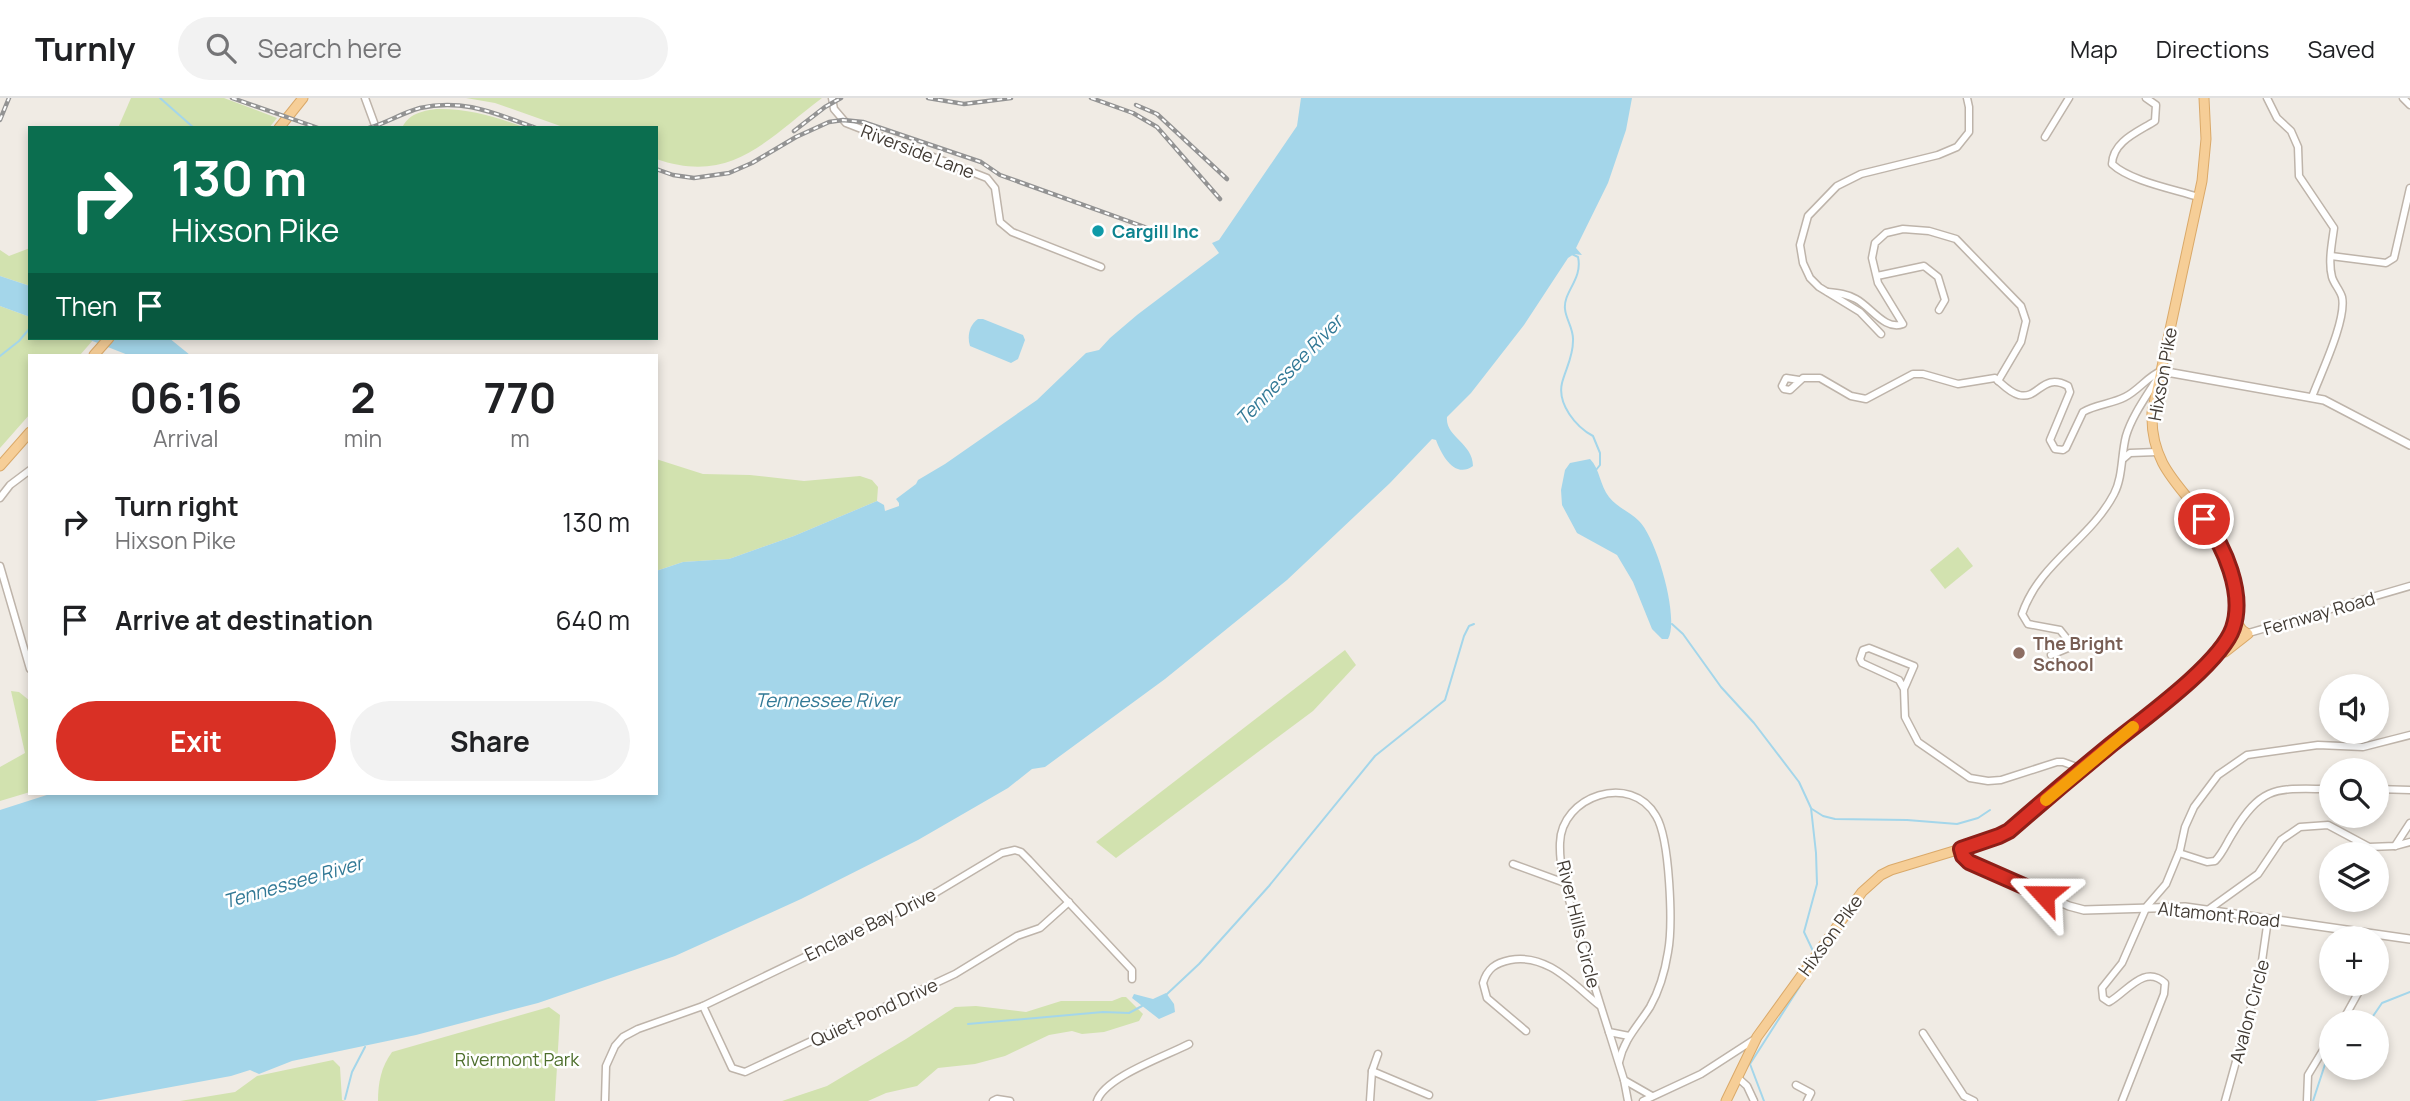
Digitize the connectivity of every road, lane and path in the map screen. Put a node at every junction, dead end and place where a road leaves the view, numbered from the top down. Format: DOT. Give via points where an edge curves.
graph roads {
  1 [pos="303,98"];
  2 [pos="365,98"];
  3 [pos="832,98"];
  4 [pos="1966,98"];
  5 [pos="2069,98"];
  6 [pos="2146,98"];
  7 [pos="2204,98"];
  8 [pos="2267,98"];
  9 [pos="2403,98"];
  10 [pos="2410,105"];
  11 [pos="281,126"];
  12 [pos="375,126"];
  13 [pos="2045,137"];
  14 [pos="2410,188"];
  15 [pos="2198,197"];
  16 [pos="2331,256"];
  17 [pos="1101,267"];
  18 [pos="1877,276"];
  19 [pos="1828,292"];
  20 [pos="1939,310"];
  21 [pos="1881,334"];
  22 [pos="107,340"];
  23 [pos="95,354"];
  24 [pos="2161,371"];
  25 [pos="1799,380"];
  26 [pos="1998,381"];
  27 [pos="2312,397"];
  28 [pos="28,434"];
  29 [pos="2410,445"];
  30 [pos="2157,452"];
  31 [pos="2122,461"];
  32 [pos="0,466"];
  33 [pos="28,472"];
  34 [pos="0,498"];
  35 [pos="0,566"];
  36 [pos="2410,586"];
  37 [pos="2235,620"];
  38 [pos="2248,634"];
  39 [pos="2228,639"];
  40 [pos="2219,652"];
  41 [pos="2051,655"];
  42 [pos="28,662"];
  43 [pos="1904,689"];
  44 [pos="2410,735"];
  45 [pos="2082,769"];
  46 [pos="2319,789"];
  47 [pos="2389,789"];
  48 [pos="2410,790"];
  49 [pos="2410,822"];
  50 [pos="2410,842"];
  51 [pos="2395,846"];
  52 [pos="1961,849"];
  53 [pos="2179,853"];
  54 [pos="1513,864"];
  55 [pos="1565,883"];
  56 [pos="1069,902"];
  57 [pos="2147,906"];
  58 [pos="2208,910"];
  59 [pos="2269,919"];
  60 [pos="2319,927"];
  61 [pos="2389,937"];
  62 [pos="2410,939"];
  63 [pos="1132,979"];
  64 [pos="703,1006"];
  65 [pos="1600,1006"];
  66 [pos="1526,1031"];
  67 [pos="1609,1032"];
  68 [pos="1923,1033"];
  69 [pos="1629,1036"];
  70 [pos="1757,1038"];
  71 [pos="1189,1044"];
  72 [pos="1378,1054"];
  73 [pos="2319,1057"];
  74 [pos="1619,1062"];
  75 [pos="1372,1071"];
  76 [pos="1737,1077"];
  77 [pos="1624,1080"];
  78 [pos="1796,1085"];
  79 [pos="1429,1095"];
  80 [pos="1652,1096"];
  81 [pos="605,1101"];
  82 [pos="993,1101"];
  83 [pos="1010,1101"];
  84 [pos="1097,1101"];
  85 [pos="1370,1101"];
  86 [pos="1628,1101"];
  87 [pos="1643,1101"];
  88 [pos="1726,1101"];
  89 [pos="1754,1101"];
  90 [pos="1807,1101"];
  91 [pos="1974,1101"];
  92 [pos="2122,1101"];
  93 [pos="2225,1101"];
  94 [pos="2307,1101"];
  1 -- 11 [label="main road"];
  2 -- 12 [label="street"];
  3 -- 17 [label="street, Riverside Lane" via="846,124 987,178 995,188 1000,222 1012,232"];
  4 -- 19 [label="street" via="1969,132 1957,147 1861,174 1837,186 1808,216 1800,245 1803,263 1810,278"];
  5 -- 13 [label="street"];
  6 -- 15 [label="street" via="2156,105 2155,121 2117,148 2112,164 2135,177"];
  7 -- 15 [label="main road, Hixson Pike" via="2206,139"];
  8 -- 16 [label="street" via="2298,146 2299,176 2334,228"];
  9 -- 10 [label="street"];
  14 -- 16 [label="street" via="2394,258 2386,263"];
  15 -- 24 [label="main road, Hixson Pike"];
  16 -- 27 [label="street" via="2342,308"];
  18 -- 19 [label="street" via="1903,324 1888,324 1855,299"];
  18 -- 20 [label="street" via="1924,266 1938,277 1945,300"];
  18 -- 26 [label="street" via="1872,258 1875,243 1886,233 1929,231 1956,239 2021,306 2026,321 2021,342"];
  19 -- 21 [label="street" via="1860,312"];
  22 -- 23 [label="main road"];
  24 -- 26 [label="street" via="2123,398 2083,411 2063,450 2055,449 2050,440 2068,398 2068,386 2045,383 2027,396"];
  24 -- 27 [label="street"];
  24 -- 30 [label="main road, Hixson Pike" via="2152,413"];
  24 -- 31 [label="street" via="2132,422"];
  25 -- 26 [label="street" via="1820,378 1851,396 1866,399 1913,374 1958,384"];
  27 -- 29 [label="street"];
  28 -- 32 [label="main road"];
  30 -- 31 [label="street" via="2130,453"];
  30 -- 37 [label="main road, Hixson Pike" via="2226,555"];
  31 -- 41 [label="street" via="2114,494 2092,525 2035,584 2022,614 2028,624 2053,627 2064,634 2068,648"];
  33 -- 34 [label="street"];
  35 -- 42 [label="street"];
  36 -- 38 [label="street, Fernway Road"];
  37 -- 38 [label="main road"];
  37 -- 39 [label="main road, Hixson Pike"];
  38 -- 39 [label="street, Fernway Road"];
  38 -- 40 [label="main road"];
  39 -- 40 [label="main road, Hixson Pike"];
  40 -- 45 [label="main road, Hixson Pike"];
  43 -- 43 [label="street" via="1895,678 1862,663 1863,650 1869,648 1914,666"];
  43 -- 45 [label="street" via="1905,717 1918,742 1970,778 2001,780 2057,762"];
  44 -- 53 [label="street" via="2363,747 2318,746 2247,755 2218,775 2194,807"];
  45 -- 52 [label="main road, Hixson Pike" via="2009,831"];
  46 -- 53 [label="street" via="2281,789 2258,799 2215,861"];
  47 -- 48 [label="street"];
  49 -- 51 [label="street"];
  50 -- 51 [label="street"];
  51 -- 58 [label="street" via="2369,847 2328,825 2300,827 2281,840 2258,874"];
  52 -- 57 [label="street, Altamont Road" via="1969,862 2069,906 2084,910"];
  52 -- 70 [label="main road, Hixson Pike" via="1904,865 1867,887"];
  53 -- 57 [label="street" via="2166,884"];
  54 -- 55 [label="street"];
  55 -- 65 [label="street, River Hills Circle"];
  55 -- 69 [label="street, River Hills Circle" via="1559,844 1561,831 1577,804 1612,792 1651,808 1663,833 1669,951 1651,1005"];
  56 -- 63 [label="street, Enclave Bay Drive" via="1132,970"];
  56 -- 64 [label="street, Enclave Bay Drive" via="1021,852 1002,853 937,892"];
  56 -- 64 [label="street, Quiet Pond Drive" via="1040,928 955,974 745,1072 732,1068"];
  57 -- 58 [label="street, Altamont Road"];
  57 -- 92 [label="street" via="2122,964 2101,994 2113,1000 2148,976 2165,983"];
  58 -- 59 [label="street, Altamont Road"];
  59 -- 60 [label="street, Altamont Road"];
  59 -- 93 [label="street, Avalon Circle" via="2260,975"];
  61 -- 62 [label="street, Altamont Road"];
  64 -- 81 [label="street, Enclave Bay Drive" via="623,1037 606,1066"];
  65 -- 66 [label="street" via="1544,962 1516,959 1495,965 1483,983 1487,998"];
  65 -- 67 [label="street, River Hills Circle"];
  67 -- 69 [label="street"];
  67 -- 74 [label="street, River Hills Circle"];
  68 -- 91 [label="street" via="1964,1096"];
  69 -- 74 [label="street, River Hills Circle"];
  70 -- 76 [label="main road, Hixson Pike"];
  70 -- 80 [label="street" via="1701,1074"];
  71 -- 84 [label="street" via="1115,1081"];
  72 -- 75 [label="street"];
  73 -- 94 [label="street" via="2308,1075"];
  74 -- 77 [label="street, River Hills Circle"];
  75 -- 79 [label="street"];
  75 -- 85 [label="street"];
  76 -- 88 [label="main road, Hixson Pike"];
  76 -- 89 [label="street"];
  77 -- 80 [label="street"];
  77 -- 86 [label="street, River Hills Circle"];
  78 -- 90 [label="street" via="1811,1093"];
  80 -- 87 [label="street"];
  82 -- 83 [label="street"];
}
